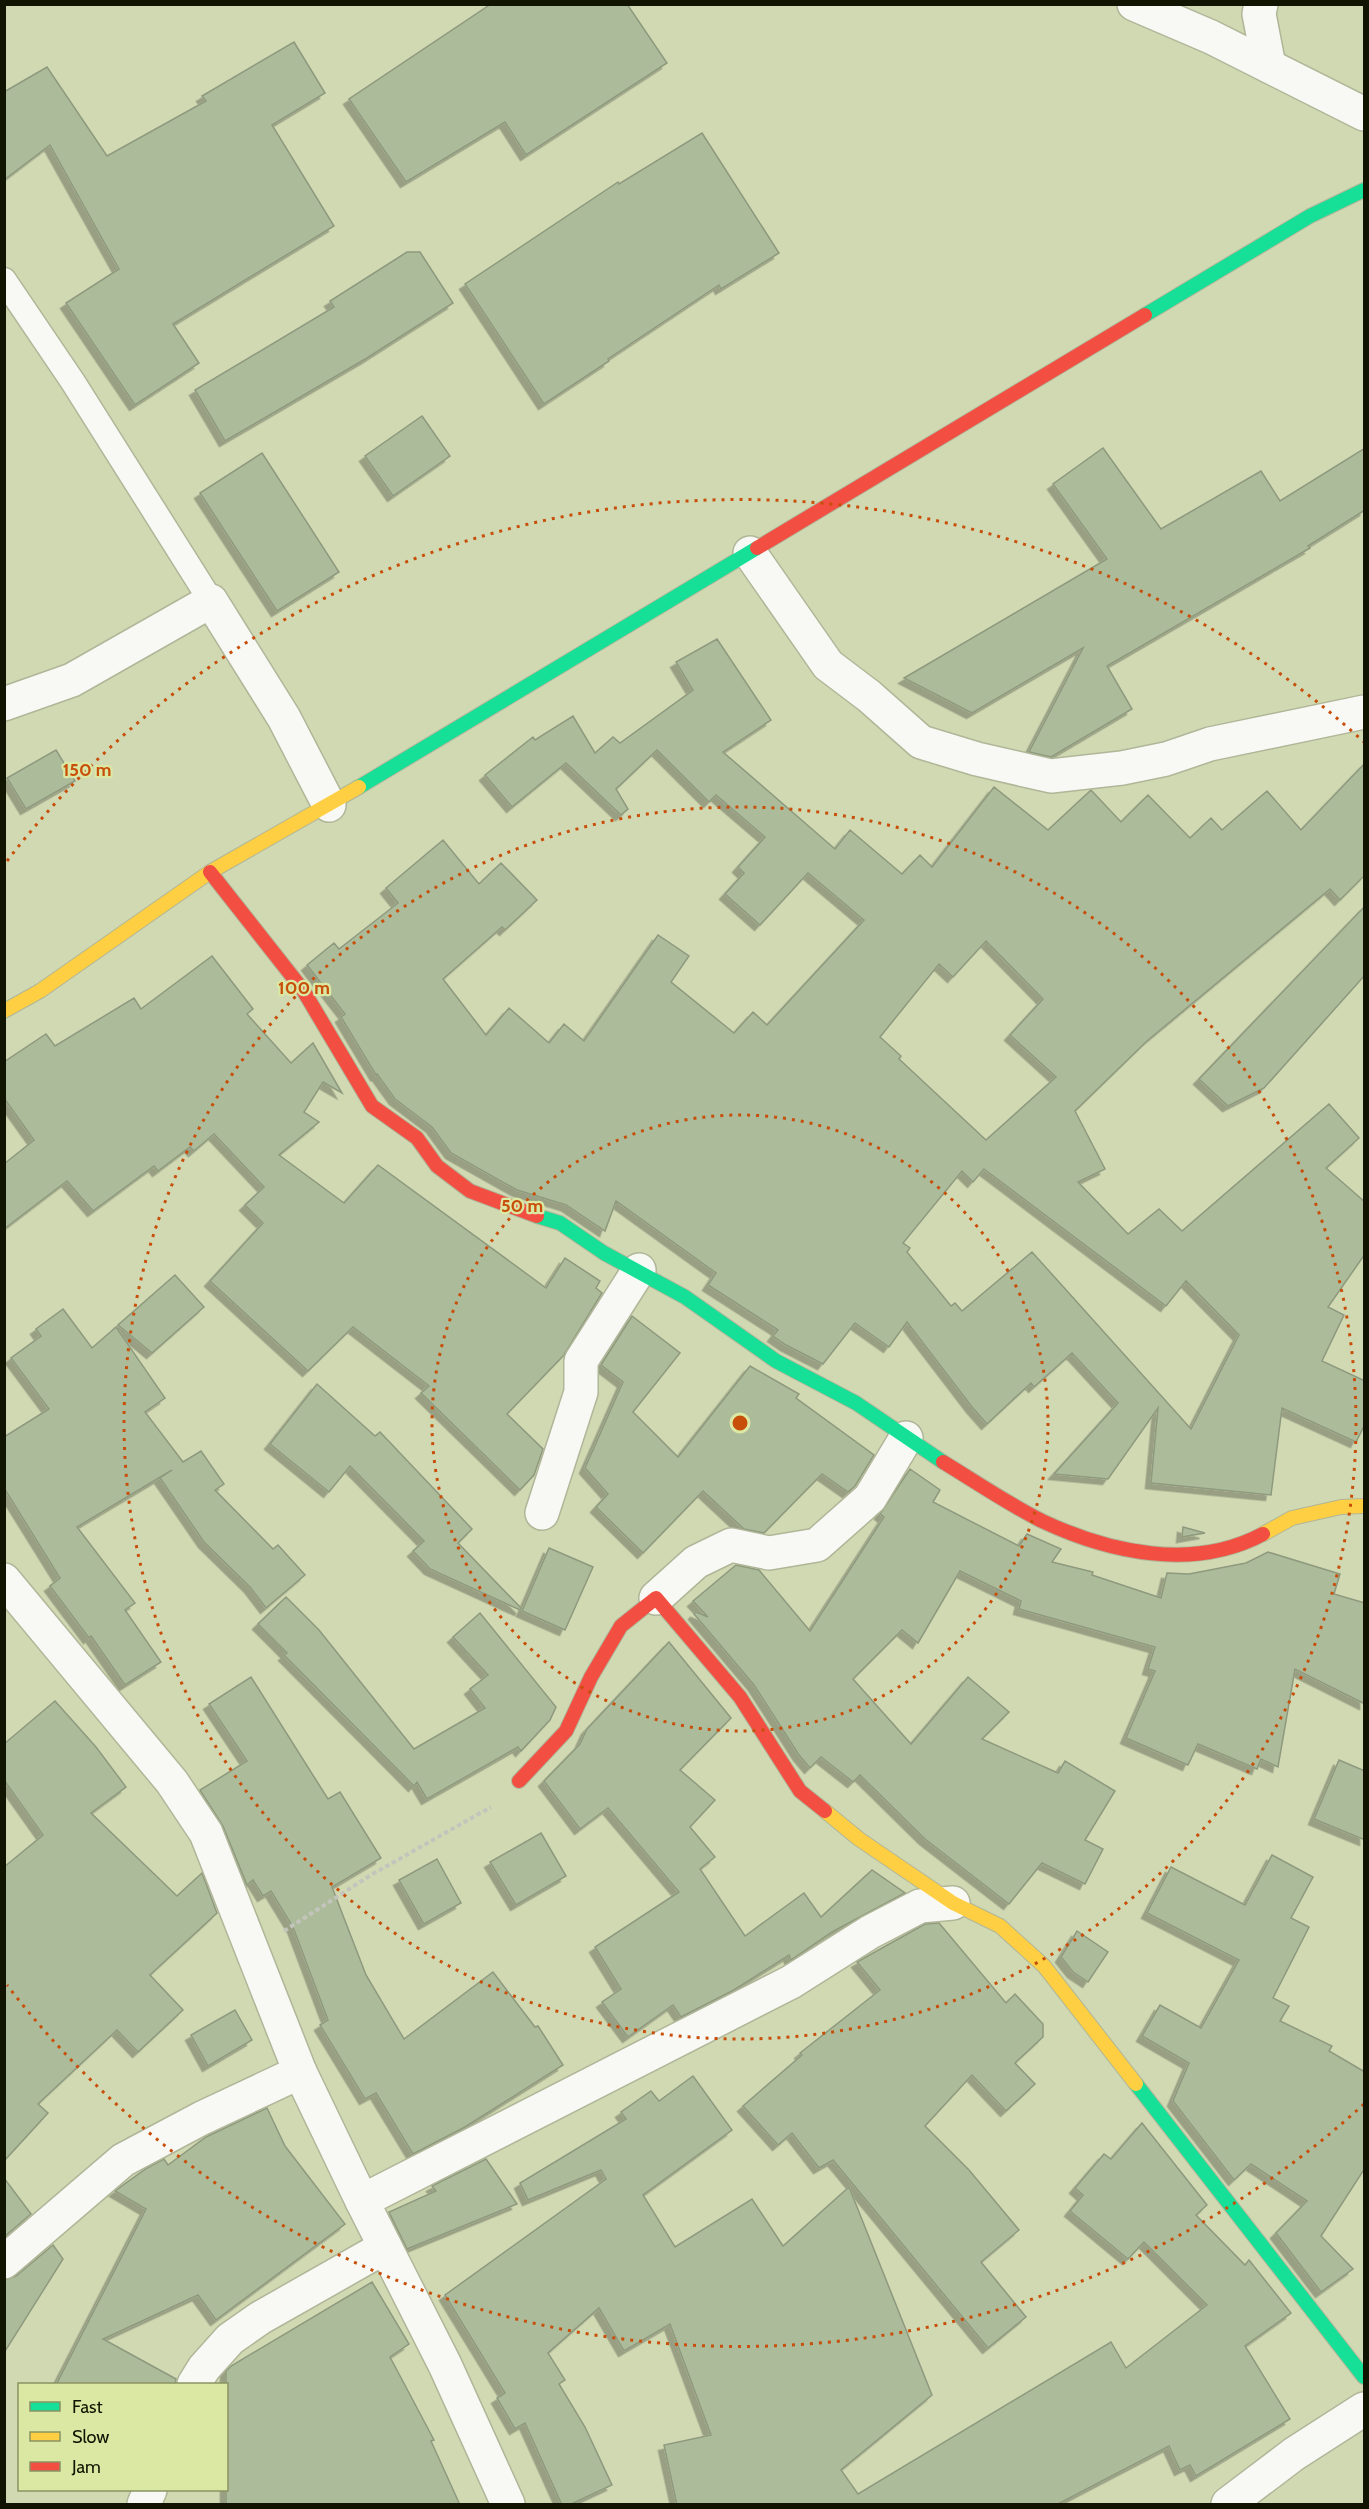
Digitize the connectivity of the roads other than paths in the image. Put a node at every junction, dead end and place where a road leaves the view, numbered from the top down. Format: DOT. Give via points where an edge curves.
graph roads {
  1 [pos="1261,4"];
  2 [pos="1139,5"];
  3 [pos="1269,66"];
  4 [pos="1365,114"];
  5 [pos="1365,190"];
  6 [pos="5,285"];
  7 [pos="750,553"];
  8 [pos="211,601"];
  9 [pos="5,703"];
  10 [pos="1365,712"];
  11 [pos="329,805"];
  12 [pos="210,872"];
  13 [pos="4,1011"];
  14 [pos="639,1270"];
  15 [pos="906,1438"];
  16 [pos="1365,1506"];
  17 [pos="542,1513"];
  18 [pos="4,1580"];
  19 [pos="656,1598"];
  20 [pos="519,1781"];
  21 [pos="953,1903"];
  22 [pos="300,2072"];
  23 [pos="362,2201"];
  24 [pos="385,2247"];
  25 [pos="4,2262"];
  26 [pos="1365,2377"];
  27 [pos="195,2383"];
  28 [pos="1365,2409"];
  29 [pos="150,2491"];
  30 [pos="144,2505"];
  31 [pos="508,2505"];
  32 [pos="1228,2505"];
  1 -- 3 [label="street" via="1259,14"];
  2 -- 3 [label="street"];
  3 -- 4 [label="street"];
  5 -- 7 [label="street" via="1310,216"];
  6 -- 8 [label="lane" via="73,382"];
  7 -- 10 [label="street" via="828,665 921,742 977,759 1051,776 1122,768 1210,744"];
  7 -- 11 [label="street"];
  8 -- 9 [label="street" via="72,680"];
  8 -- 11 [label="street" via="284,718"];
  11 -- 12 [label="street"];
  12 -- 13 [label="street" via="40,991"];
  12 -- 14 [label="street" via="303,990 372,1106 417,1138 437,1166 470,1191 560,1223 604,1253"];
  14 -- 15 [label="street" via="720,1320 776,1361 856,1403"];
  14 -- 17 [label="street" via="581,1361 581,1392"];
  15 -- 16 [label="street" via="1041,1520 1119,1549 1186,1556 1242,1545 1292,1518"];
  15 -- 19 [label="street" via="870,1498 817,1545 769,1554 731,1545 696,1562"];
  18 -- 22 [label="street" via="172,1782 206,1833"];
  19 -- 20 [label="street" via="621,1626 566,1731"];
  19 -- 21 [label="street" via="740,1697 800,1791 860,1839"];
  21 -- 23 [label="street" via="920,1906 791,1982"];
  21 -- 26 [label="street" via="1000,1926 1044,1966"];
  22 -- 23 [label="street"];
  22 -- 25 [label="street" via="123,2160"];
  23 -- 24 [label="street"];
  24 -- 27 [label="street" via="230,2339"];
  24 -- 31 [label="street" via="445,2365"];
  28 -- 32 [label="street" via="1294,2454"];
  29 -- 30 [label="street"];
}
